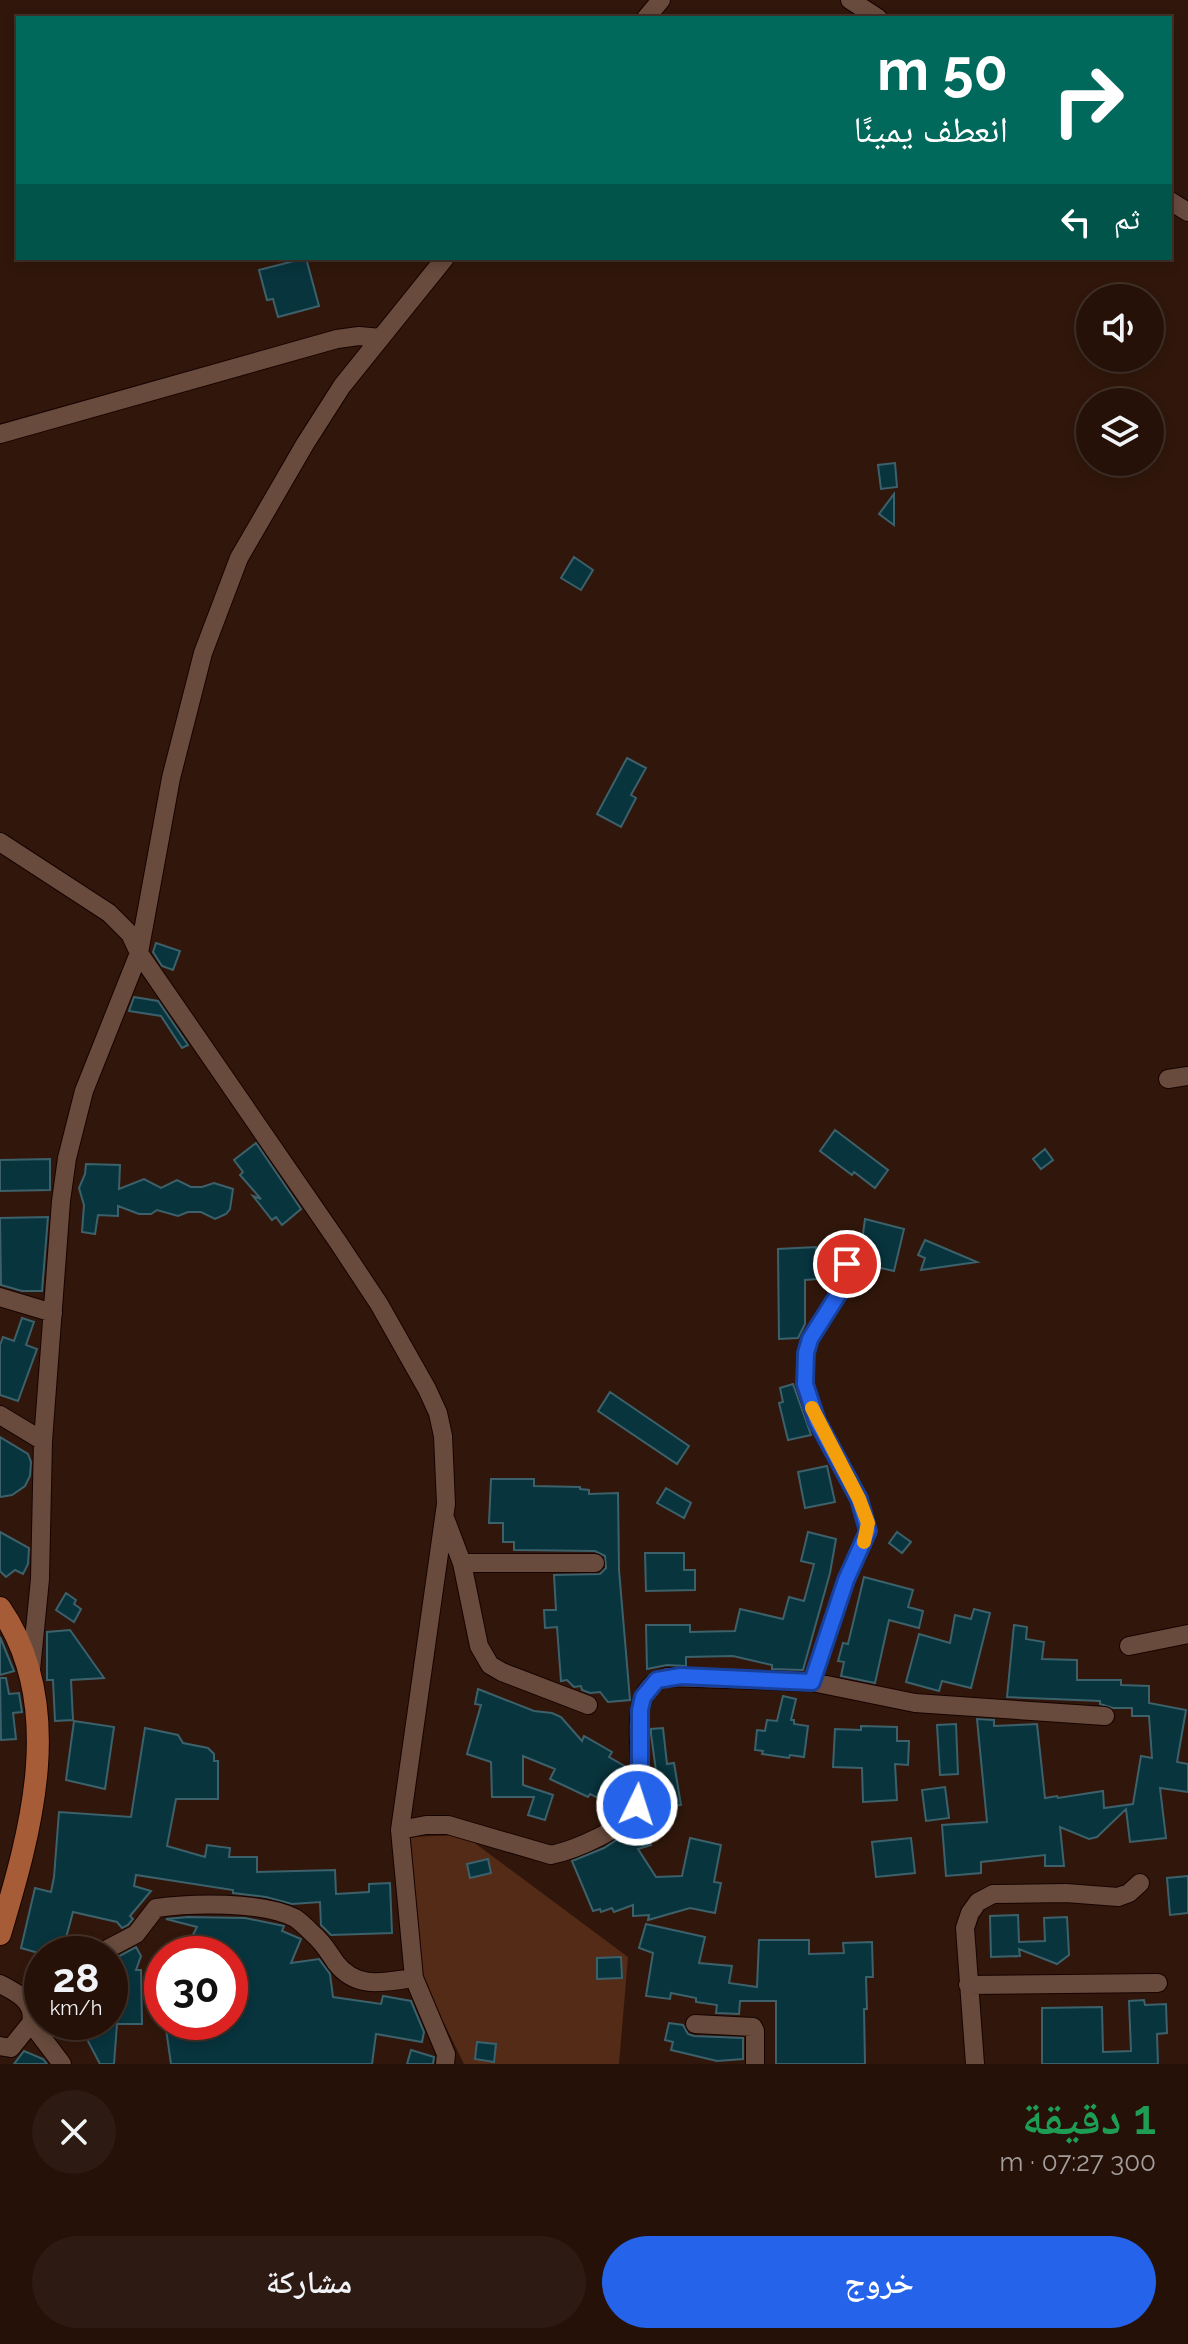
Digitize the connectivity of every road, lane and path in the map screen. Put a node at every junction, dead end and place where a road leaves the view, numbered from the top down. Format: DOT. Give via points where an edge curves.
graph roads {
  1 [pos="661,0"];
  2 [pos="850,0"];
  3 [pos="648,16"];
  4 [pos="875,16"];
  5 [pos="443,260"];
  6 [pos="381,338"];
  7 [pos="0,434"];
  8 [pos="0,842"];
  9 [pos="139,953"];
  10 [pos="1188,1076"];
  11 [pos="1168,1079"];
  12 [pos="847,1264"];
  13 [pos="0,1297"];
  14 [pos="53,1313"];
  15 [pos="0,1415"];
  16 [pos="43,1441"];
  17 [pos="445,1517"];
  18 [pos="462,1563"];
  19 [pos="595,1563"];
  20 [pos="0,1608"];
  21 [pos="1188,1634"];
  22 [pos="1129,1646"];
  23 [pos="31,1673"];
  24 [pos="812,1682"];
  25 [pos="588,1705"];
  26 [pos="1105,1716"];
  27 [pos="400,1830"];
  28 [pos="1140,1883"];
  29 [pos="0,1934"];
  30 [pos="128,1938"];
  31 [pos="414,1978"];
  32 [pos="1158,1983"];
  33 [pos="0,1984"];
  34 [pos="968,1985"];
  35 [pos="24,1999"];
  36 [pos="695,2024"];
  37 [pos="24,2031"];
  38 [pos="44,2040"];
  39 [pos="6,2053"];
  40 [pos="62,2064"];
  41 [pos="445,2064"];
  42 [pos="755,2064"];
  43 [pos="975,2064"];
  1 -- 3 [label="street"];
  2 -- 4 [label="street"];
  5 -- 6 [label="street"];
  6 -- 7 [label="street" via="337,339"];
  6 -- 9 [label="street" via="305,444 239,558 217,612 171,778"];
  8 -- 9 [label="street" via="109,913 130,934"];
  9 -- 14 [label="street" via="74,1125 61,1201"];
  9 -- 17 [label="street" via="312,1202 427,1389 443,1436"];
  10 -- 11 [label="street"];
  12 -- 24 [label="street" via="841,1290 810,1339 805,1384 817,1421 859,1499 868,1531"];
  13 -- 14 [label="street"];
  14 -- 16 [label="street"];
  15 -- 16 [label="street"];
  16 -- 23 [label="street" via="40,1579"];
  17 -- 18 [label="street"];
  17 -- 27 [label="street"];
  18 -- 19 [label="street"];
  18 -- 25 [label="street" via="479,1646 490,1665"];
  20 -- 23 [label="main road"];
  21 -- 22 [label="street"];
  23 -- 29 [label="main road" via="39,1748 20,1869"];
  24 -- 26 [label="street" via="915,1703"];
  24 -- 27 [label="street" via="681,1676 657,1680 640,1710 640,1792 632,1815 563,1852 542,1853 448,1825"];
  27 -- 31 [label="street"];
  28 -- 34 [label="street" via="1118,1897 993,1894 978,1902 965,1928"];
  30 -- 31 [label="street" via="156,1908 227,1905 295,1918 347,1976 382,1982"];
  31 -- 41 [label="street" via="446,2054"];
  32 -- 34 [label="street"];
  33 -- 35 [label="street"];
  34 -- 43 [label="street"];
  36 -- 42 [label="street" via="753,2027"];
  37 -- 39 [label="street"];
  38 -- 40 [label="street"];
}
